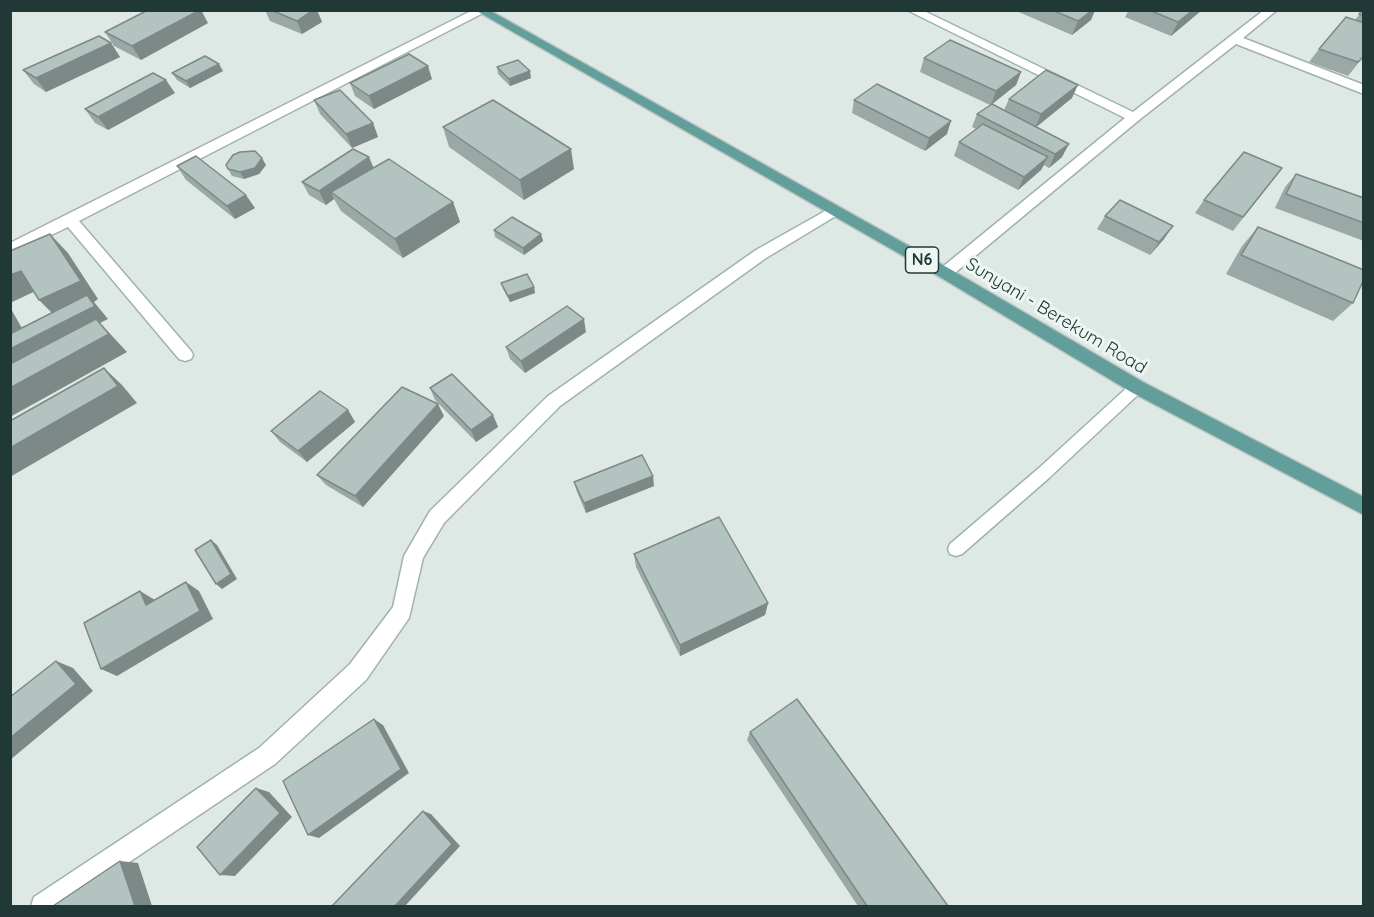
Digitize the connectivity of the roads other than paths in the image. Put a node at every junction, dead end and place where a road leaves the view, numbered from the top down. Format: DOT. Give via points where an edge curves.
graph roads {
  1 [pos="912,10"];
  2 [pos="1272,10"];
  3 [pos="481,11"];
  4 [pos="1235,39"];
  5 [pos="1364,90"];
  6 [pos="1134,117"];
  7 [pos="834,212"];
  8 [pos="69,219"];
  9 [pos="10,250"];
  10 [pos="945,273"];
  11 [pos="185,355"];
  12 [pos="1137,387"];
  13 [pos="1364,507"];
  14 [pos="956,549"];
  15 [pos="43,906"];
  1 -- 6 [label="street"];
  2 -- 4 [label="street"];
  3 -- 7 [label="main road, Sunyani - Berekum Road / N6"];
  3 -- 8 [label="street"];
  4 -- 5 [label="street"];
  4 -- 6 [label="street"];
  6 -- 10 [label="street"];
  7 -- 10 [label="main road, Sunyani - Berekum Road / N6"];
  7 -- 15 [label="street" via="761,254 554,401 437,517 414,555 402,611 358,672 267,756"];
  8 -- 9 [label="street"];
  8 -- 11 [label="street"];
  10 -- 12 [label="main road, Sunyani - Berekum Road / N6"];
  12 -- 13 [label="main road, Sunyani - Berekum Road / N6"];
  12 -- 14 [label="lane"];
}
